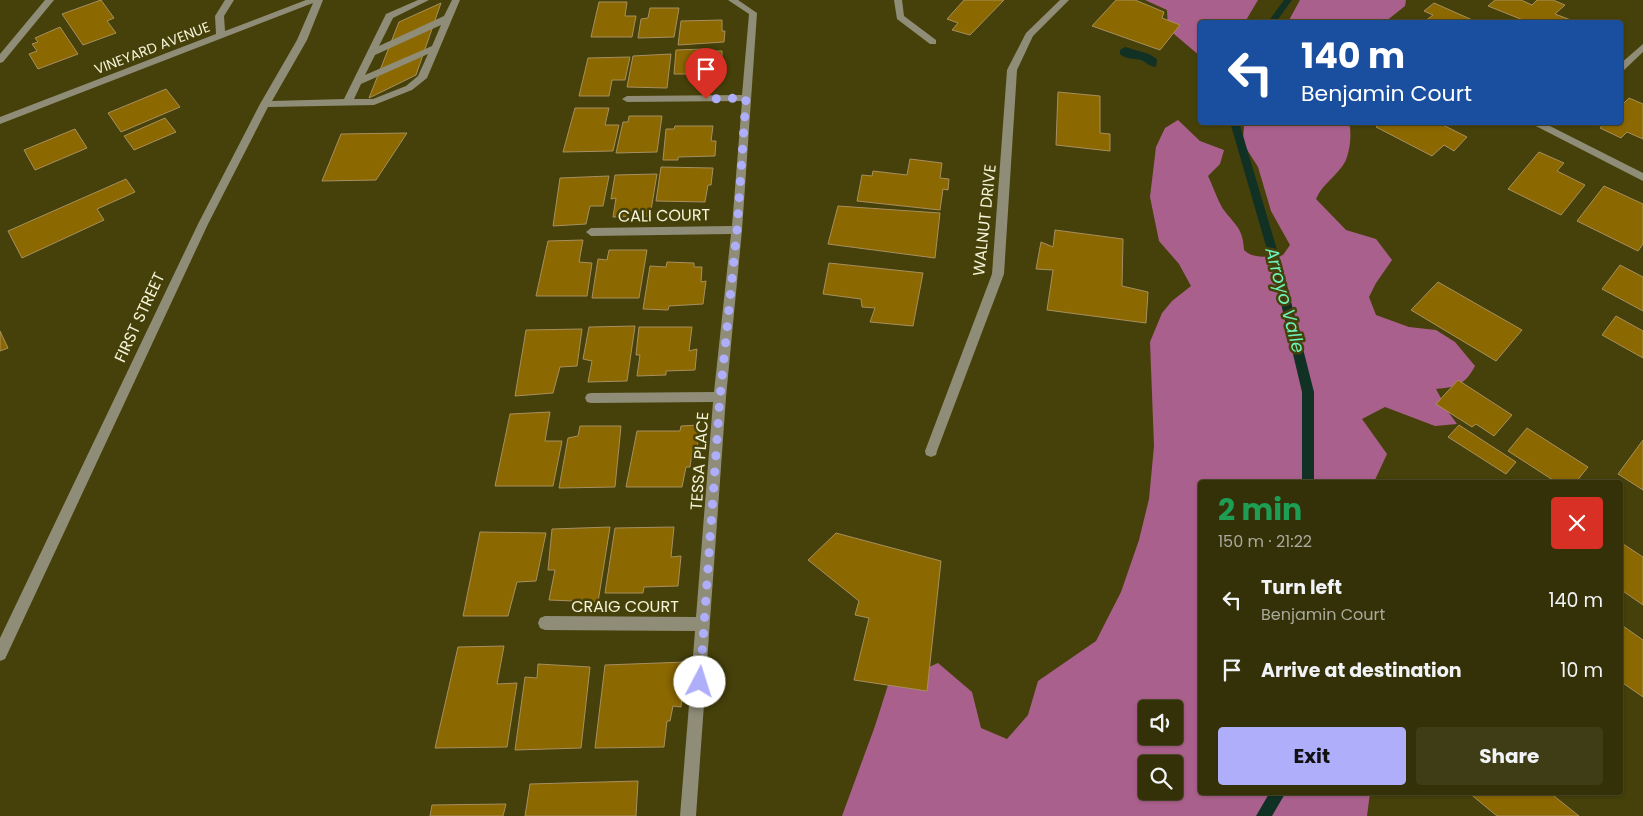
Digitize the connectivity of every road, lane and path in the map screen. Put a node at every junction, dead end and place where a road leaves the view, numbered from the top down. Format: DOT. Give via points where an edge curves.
graph roads {
  1 [pos="50,0"];
  2 [pos="230,0"];
  3 [pos="314,0"];
  4 [pos="318,0"];
  5 [pos="425,0"];
  6 [pos="456,0"];
  7 [pos="732,0"];
  8 [pos="898,0"];
  9 [pos="1065,0"];
  10 [pos="448,18"];
  11 [pos="221,36"];
  12 [pos="933,42"];
  13 [pos="436,47"];
  14 [pos="1643,47"];
  15 [pos="371,53"];
  16 [pos="0,60"];
  17 [pos="1623,66"];
  18 [pos="357,82"];
  19 [pos="746,98"];
  20 [pos="627,99"];
  21 [pos="347,103"];
  22 [pos="265,104"];
  23 [pos="0,121"];
  24 [pos="1539,125"];
  25 [pos="1643,177"];
  26 [pos="737,230"];
  27 [pos="591,232"];
  28 [pos="720,397"];
  29 [pos="591,398"];
  30 [pos="931,450"];
  31 [pos="545,623"];
  32 [pos="704,624"];
  33 [pos="1,652"];
  34 [pos="688,816"];
  1 -- 16 [label="street"];
  2 -- 11 [label="street" via="218,20"];
  3 -- 11 [label="street, VINEYARD AVENUE"];
  4 -- 22 [label="street, FIRST STREET" via="302,40"];
  5 -- 15 [label="street" via="389,16"];
  6 -- 10 [label="street"];
  7 -- 19 [label="street, TESSA PLACE" via="753,13"];
  8 -- 12 [label="street" via="900,17"];
  9 -- 30 [label="street, WALNUT DRIVE" via="1029,35 1012,70 998,274"];
  10 -- 13 [label="street"];
  10 -- 15 [label="street"];
  11 -- 23 [label="street, VINEYARD AVENUE"];
  13 -- 18 [label="street"];
  13 -- 21 [label="street" via="422,78 409,88 374,102"];
  14 -- 17 [label="street"];
  15 -- 18 [label="street"];
  18 -- 21 [label="street"];
  19 -- 20 [label="street"];
  19 -- 26 [label="street, TESSA PLACE"];
  21 -- 22 [label="street"];
  22 -- 33 [label="street, FIRST STREET" via="203,224"];
  24 -- 25 [label="street"];
  26 -- 27 [label="street, CALI COURT"];
  26 -- 28 [label="street, TESSA PLACE"];
  28 -- 29 [label="street"];
  28 -- 32 [label="street, TESSA PLACE"];
  31 -- 32 [label="street, CRAIG COURT"];
  32 -- 34 [label="street, TESSA PLACE"];
}
